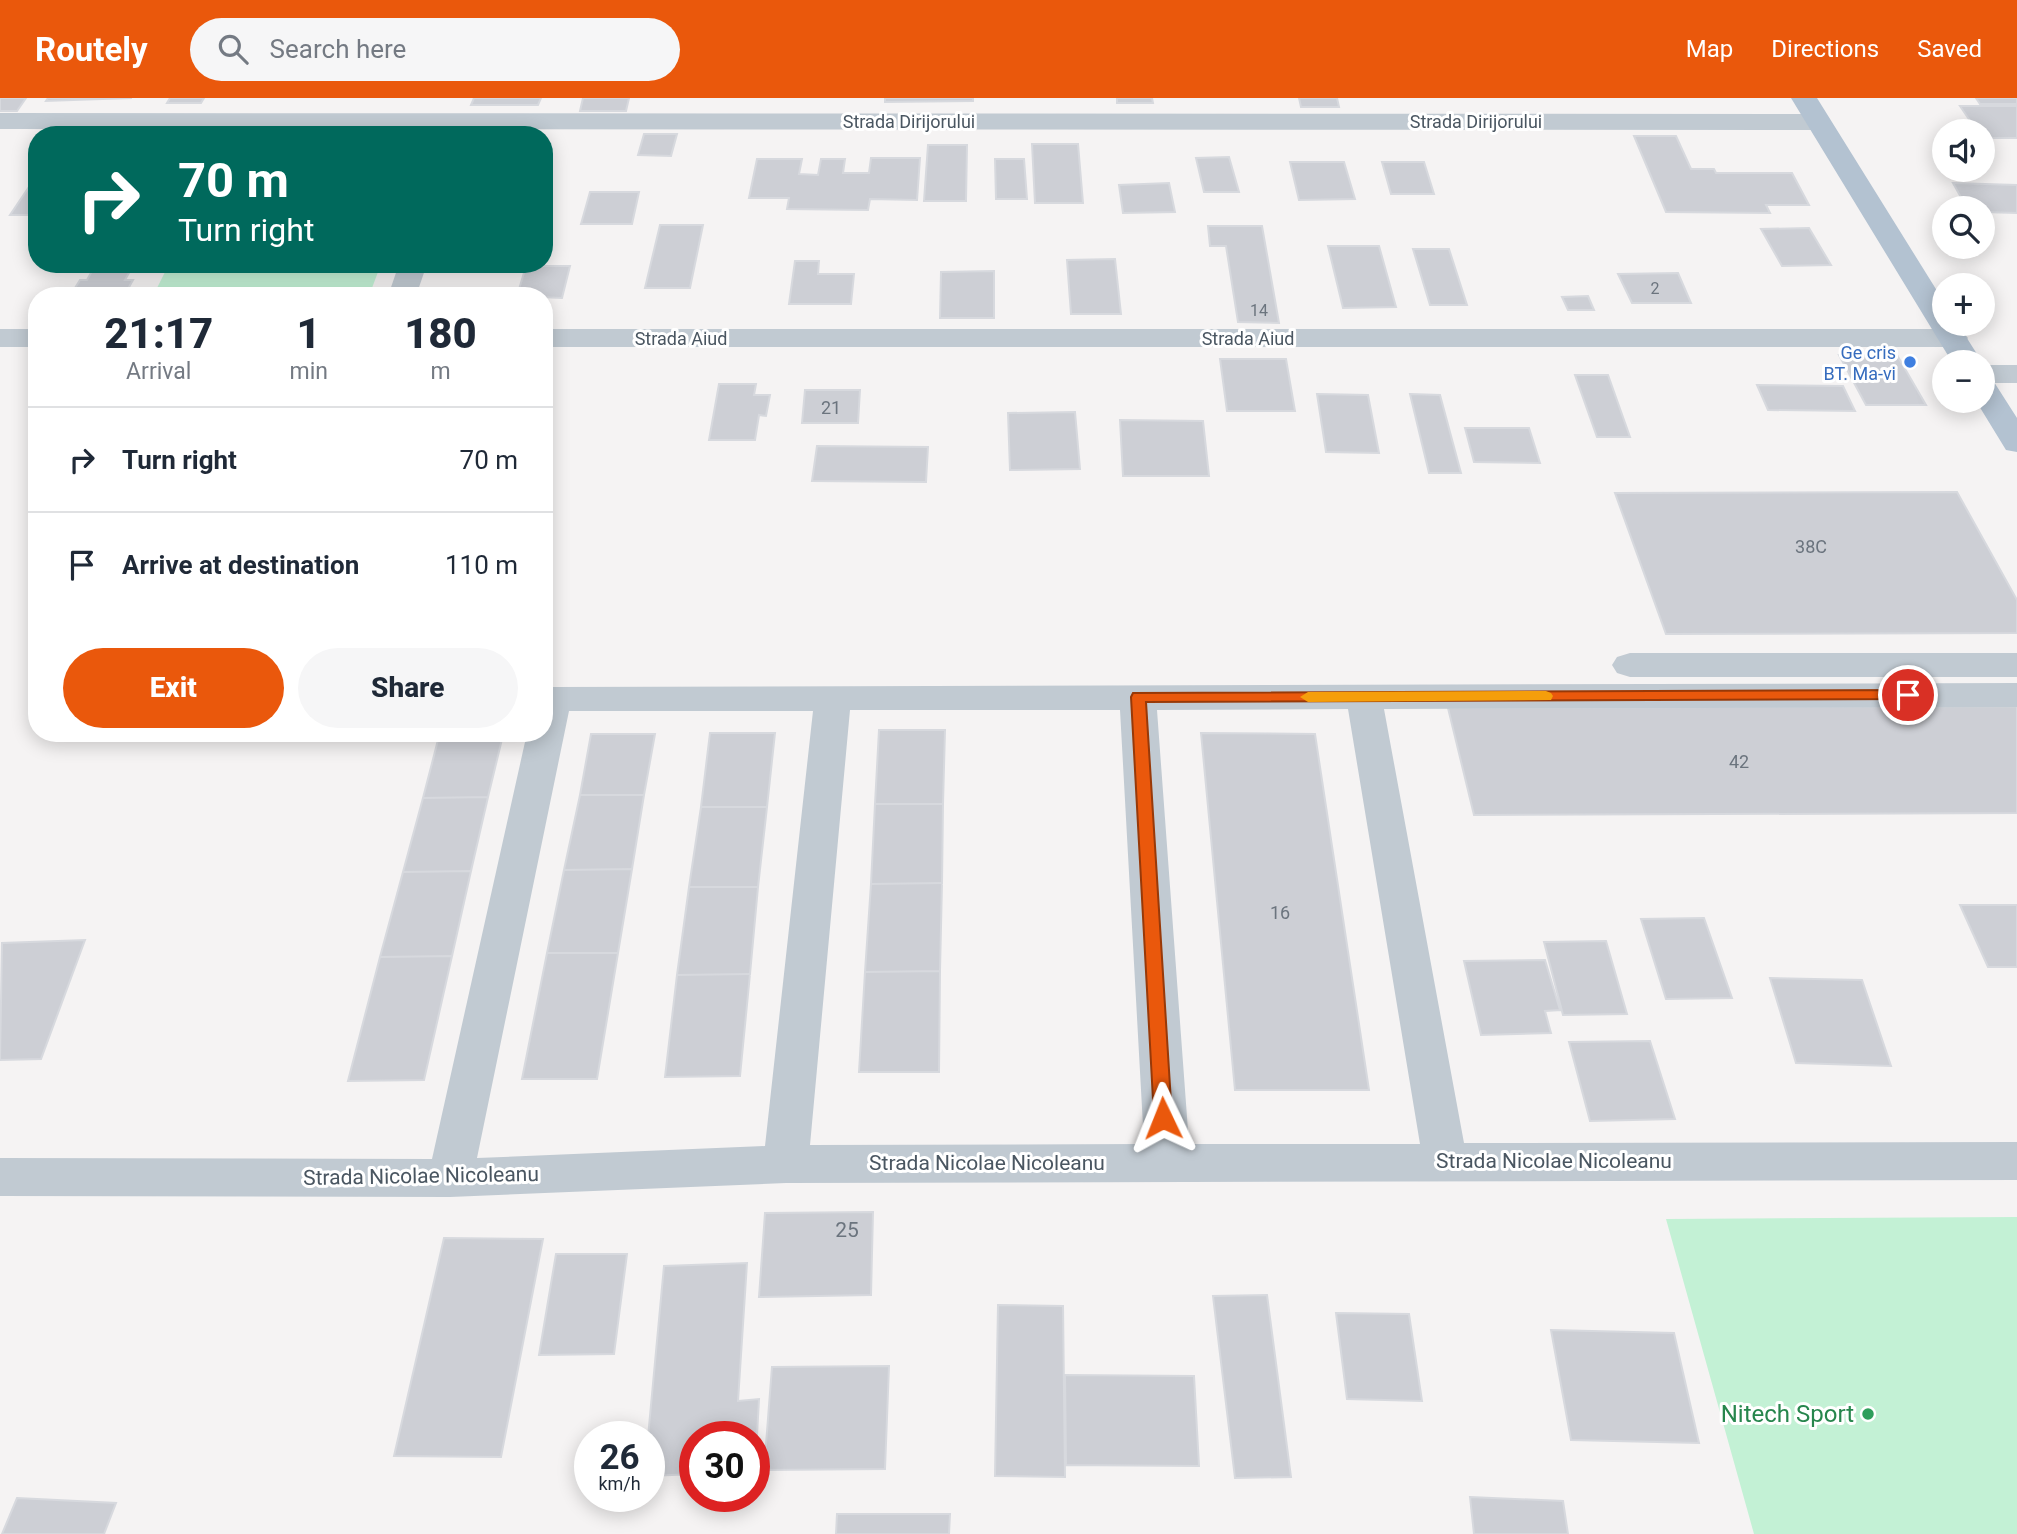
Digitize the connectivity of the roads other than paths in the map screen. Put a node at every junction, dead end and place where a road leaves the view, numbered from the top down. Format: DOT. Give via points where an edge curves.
graph roads {
  1 [pos="1804,98"];
  2 [pos="0,121"];
  3 [pos="1818,122"];
  4 [pos="328,126"];
  5 [pos="553,128"];
  6 [pos="0,338"];
  7 [pos="28,338"];
  8 [pos="553,338"];
  9 [pos="1960,350"];
  10 [pos="1995,374"];
  11 [pos="2017,374"];
  12 [pos="1995,407"];
  13 [pos="2017,443"];
  14 [pos="1630,665"];
  15 [pos="2017,665"];
  16 [pos="2017,695"];
  17 [pos="1138,697"];
  18 [pos="1364,697"];
  19 [pos="833,698"];
  20 [pos="553,699"];
  21 [pos="544,742"];
  22 [pos="1445,1161"];
  23 [pos="2017,1161"];
  24 [pos="1169,1163"];
  25 [pos="786,1164"];
  26 [pos="0,1177"];
  27 [pos="450,1178"];
  1 -- 3 [label="main road"];
  2 -- 4 [label="street, Strada Dirijorului"];
  3 -- 5 [label="street, Strada Dirijorului"];
  3 -- 9 [label="main road"];
  6 -- 7 [label="street"];
  8 -- 9 [label="street, Strada Aiud"];
  10 -- 11 [label="street"];
  12 -- 13 [label="main road"];
  14 -- 15 [label="street"];
  16 -- 18 [label="street"];
  17 -- 18 [label="street"];
  17 -- 19 [label="street"];
  17 -- 24 [label="street"];
  18 -- 22 [label="street"];
  19 -- 20 [label="street"];
  19 -- 25 [label="street"];
  21 -- 27 [label="street"];
  22 -- 23 [label="street, Strada Nicolae Nicoleanu"];
  22 -- 24 [label="street, Strada Nicolae Nicoleanu"];
  24 -- 25 [label="street, Strada Nicolae Nicoleanu"];
  25 -- 27 [label="street, Strada Nicolae Nicoleanu"];
  26 -- 27 [label="street, Strada Nicolae Nicoleanu"];
}
